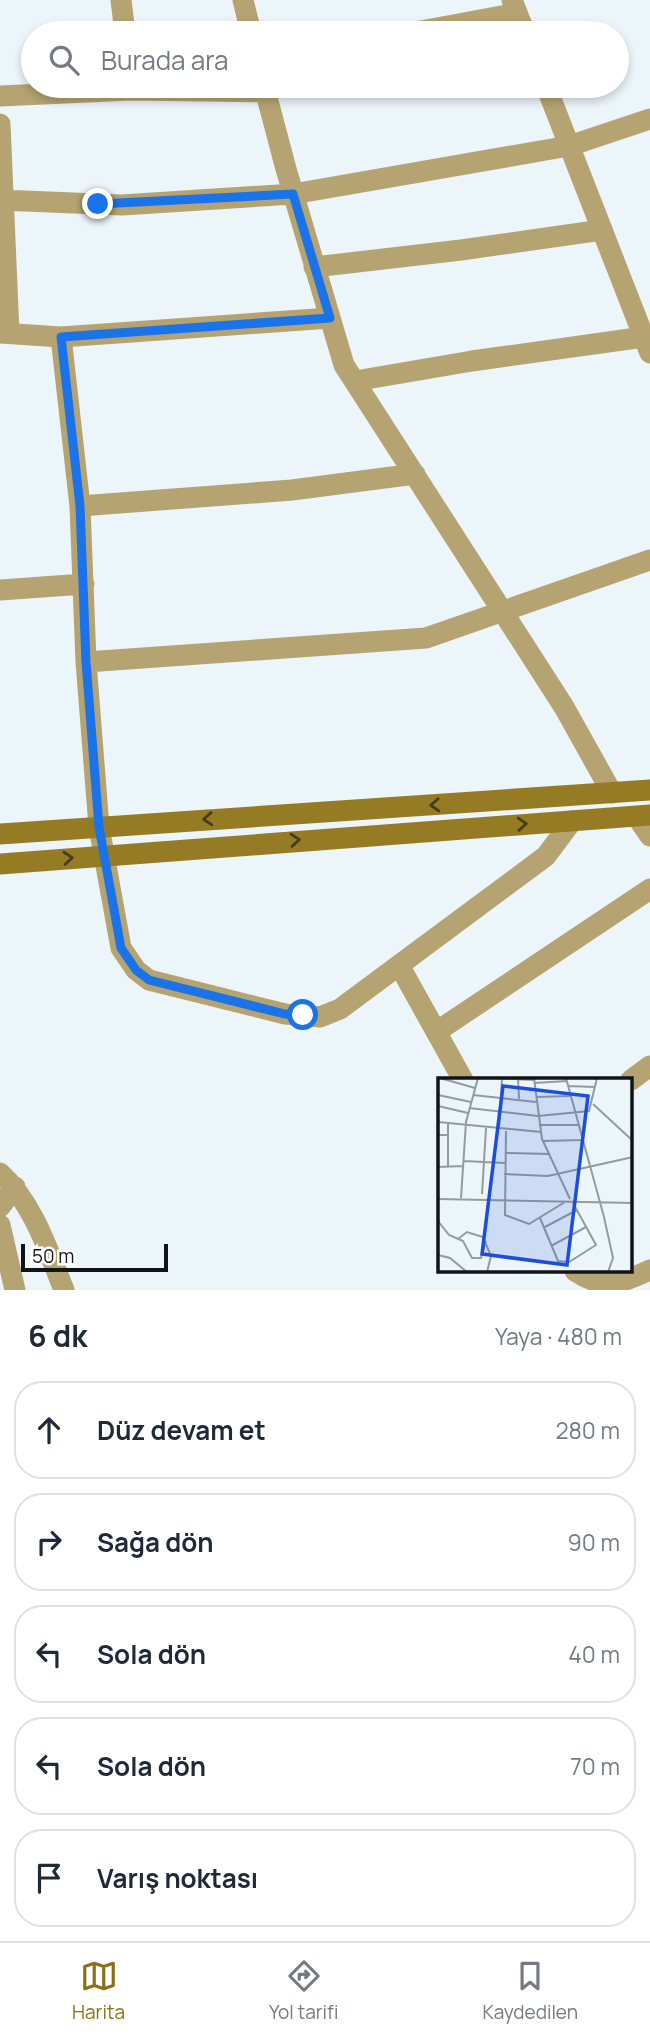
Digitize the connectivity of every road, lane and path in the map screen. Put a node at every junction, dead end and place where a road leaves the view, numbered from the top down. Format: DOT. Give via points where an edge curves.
graph roads {
  1 [pos="121,0"];
  2 [pos="243,0"];
  3 [pos="518,16"];
  4 [pos="124,21"];
  5 [pos="248,21"];
  6 [pos="486,21"];
  7 [pos="21,95"];
  8 [pos="0,96"];
  9 [pos="267,98"];
  10 [pos="551,98"];
  11 [pos="650,119"];
  12 [pos="0,124"];
  13 [pos="569,146"];
  14 [pos="293,194"];
  15 [pos="2,201"];
  16 [pos="602,230"];
  17 [pos="314,267"];
  18 [pos="330,318"];
  19 [pos="4,333"];
  20 [pos="61,337"];
  21 [pos="647,345"];
  22 [pos="355,382"];
  23 [pos="415,474"];
  24 [pos="80,506"];
  25 [pos="650,560"];
  26 [pos="84,584"];
  27 [pos="0,590"];
  28 [pos="504,612"];
  29 [pos="86,662"];
  30 [pos="650,790"];
  31 [pos="612,793"];
  32 [pos="643,816"];
  33 [pos="572,821"];
  34 [pos="99,827"];
  35 [pos="0,834"];
  36 [pos="650,836"];
  37 [pos="106,855"];
  38 [pos="0,864"];
  39 [pos="650,889"];
  40 [pos="399,965"];
  41 [pos="436,1032"];
  42 [pos="650,1066"];
  43 [pos="462,1078"];
  44 [pos="632,1079"];
  45 [pos="8,1180"];
  46 [pos="0,1206"];
  47 [pos="0,1225"];
  48 [pos="650,1270"];
  49 [pos="576,1272"];
  50 [pos="15,1290"];
  51 [pos="64,1290"];
  1 -- 4 [label="street"];
  2 -- 5 [label="street"];
  3 -- 6 [label="street"];
  7 -- 8 [label="street"];
  9 -- 14 [label="street"];
  10 -- 13 [label="street"];
  11 -- 13 [label="street"];
  12 -- 15 [label="street"];
  13 -- 14 [label="street"];
  13 -- 16 [label="street"];
  14 -- 15 [label="street" via="122,205"];
  14 -- 17 [label="street"];
  15 -- 19 [label="street"];
  16 -- 17 [label="street"];
  16 -- 21 [label="street"];
  17 -- 18 [label="street"];
  18 -- 20 [label="street"];
  18 -- 22 [label="street" via="344,365"];
  19 -- 20 [label="street"];
  20 -- 24 [label="street"];
  21 -- 22 [label="street" via="472,360"];
  22 -- 23 [label="street"];
  23 -- 24 [label="street" via="292,490"];
  23 -- 28 [label="street"];
  24 -- 26 [label="street"];
  25 -- 28 [label="street"];
  26 -- 27 [label="street"];
  26 -- 29 [label="street"];
  28 -- 29 [label="street" via="426,638"];
  28 -- 31 [label="street"];
  29 -- 34 [label="street"];
  30 -- 31 [label="main road"];
  31 -- 34 [label="main road, one-way"];
  32 -- 33 [label="main road"];
  32 -- 36 [label="street"];
  37 -- 33 [label="main road, one-way"];
  33 -- 40 [label="street" via="546,856"];
  34 -- 35 [label="main road"];
  34 -- 37 [label="street"];
  38 -- 37 [label="main road, one-way"];
  37 -- 40 [label="street" via="121,948 149,980 285,1014 320,1017 340,1009"];
  39 -- 41 [label="street"];
  40 -- 41 [label="street"];
  41 -- 43 [label="street"];
  42 -- 44 [label="street"];
  45 -- 46 [label="street"];
  45 -- 51 [label="street" via="45,1242"];
  47 -- 50 [label="street"];
  48 -- 49 [label="street" via="609,1284 591,1283"];
}
